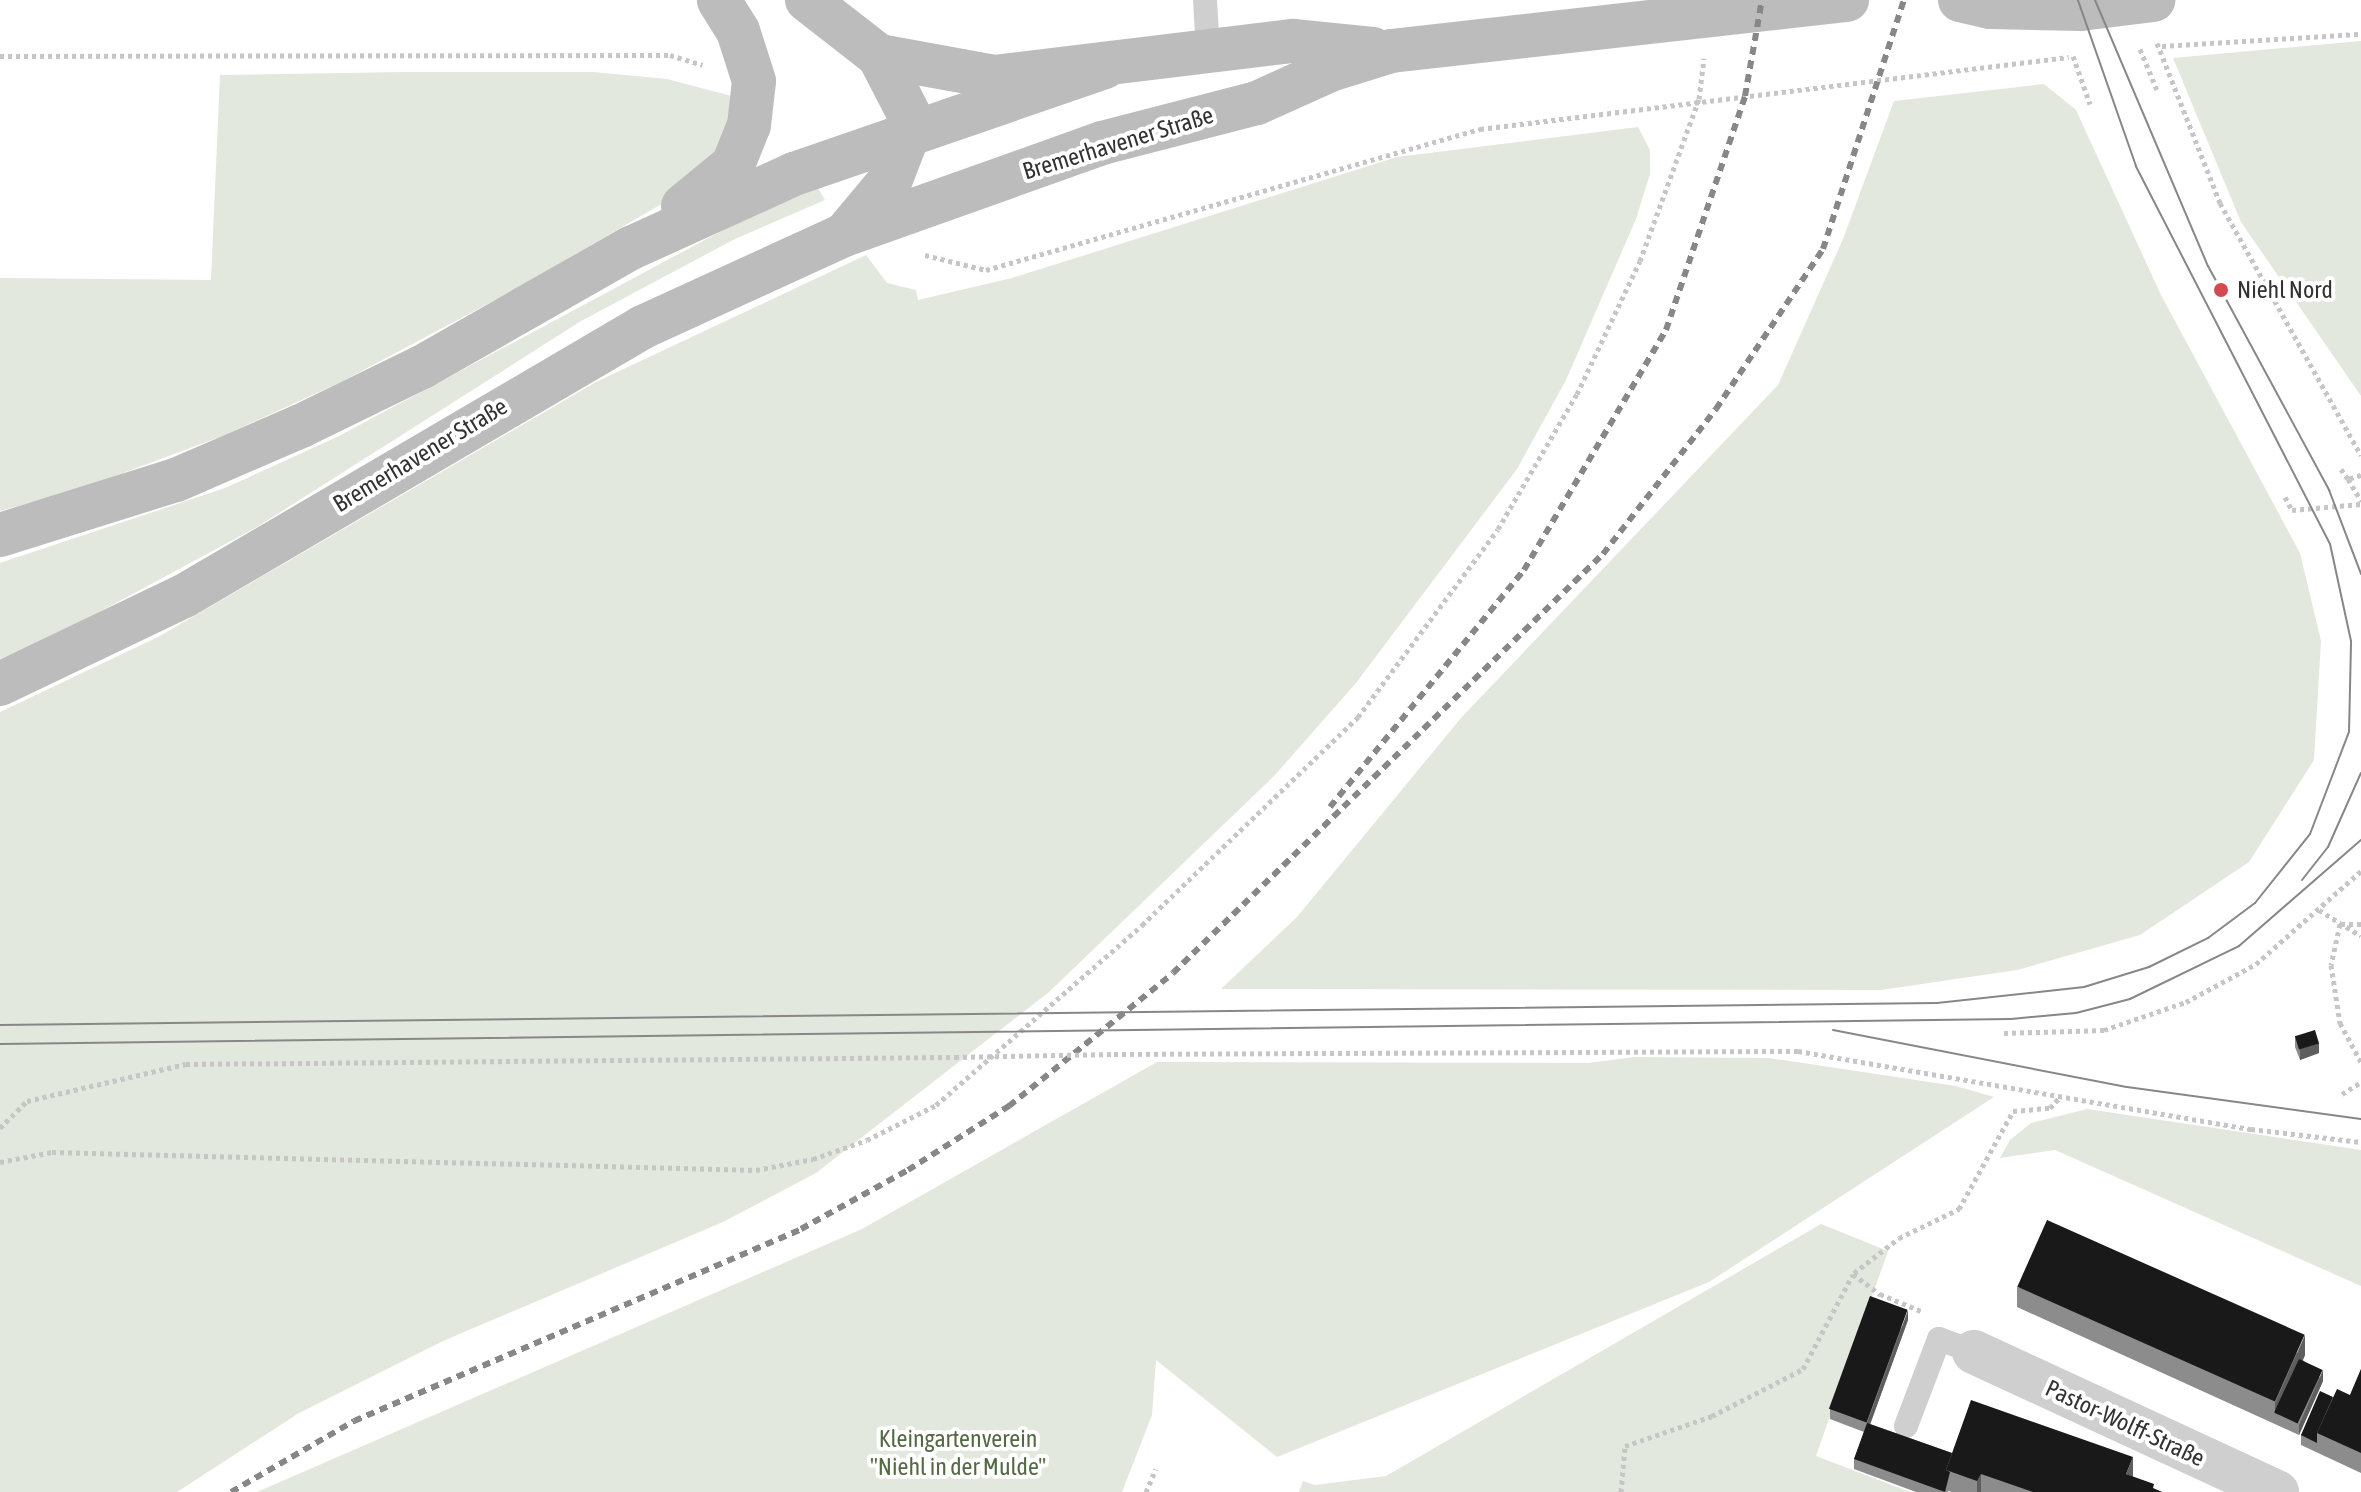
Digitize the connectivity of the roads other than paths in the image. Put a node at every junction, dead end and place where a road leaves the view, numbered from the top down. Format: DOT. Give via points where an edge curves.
graph roads {
  1 [pos="719,0"];
  2 [pos="807,0"];
  3 [pos="1205,0"];
  4 [pos="1554,0"];
  5 [pos="1847,0"];
  6 [pos="1960,0"];
  7 [pos="2153,0"];
  8 [pos="1444,45"];
  9 [pos="1391,51"];
  10 [pos="1208,52"];
  11 [pos="879,56"];
  12 [pos="1104,67"];
  13 [pos="907,133"];
  14 [pos="844,235"];
  15 [pos="631,248"];
  16 [pos="0,535"];
  17 [pos="0,684"];
  18 [pos="1974,1352"];
  19 [pos="1906,1426"];
  20 [pos="2277,1492"];
  1 -- 15 [label="street, Bremerhavener Straße" via="738,31 754,81 749,125 733,165"];
  2 -- 11 [label="street, Bremerhavener Straße"];
  3 -- 10 [label="lane"];
  4 -- 8 [label="street"];
  5 -- 8 [label="street, Bremerhavener Straße"];
  6 -- 7 [label="street" via="1990,7 2081,9"];
  8 -- 9 [label="street, Bremerhavener Straße"];
  9 -- 10 [label="street, Bremerhavener Straße" via="1293,41"];
  9 -- 14 [label="street, Bremerhavener Straße" via="1330,70 1257,103 1102,143"];
  10 -- 12 [label="street, Bremerhavener Straße"];
  11 -- 12 [label="street, Bremerhavener Straße" via="994,77"];
  11 -- 13 [label="street, Bremerhavener Straße" via="913,122"];
  12 -- 13 [label="street, Bremerhavener Straße" via="964,119"];
  13 -- 14 [label="street, Bremerhavener Straße" via="891,179"];
  13 -- 15 [label="street, Bremerhavener Straße" via="794,174"];
  14 -- 17 [label="street, Bremerhavener Straße" via="643,327 184,596"];
  15 -- 16 [label="street, Bremerhavener Straße" via="422,367 301,426 176,480"];
  18 -- 19 [label="lane" via="1939,1339"];
  18 -- 20 [label="street, Pastor-Wolff-Straße"];
}
